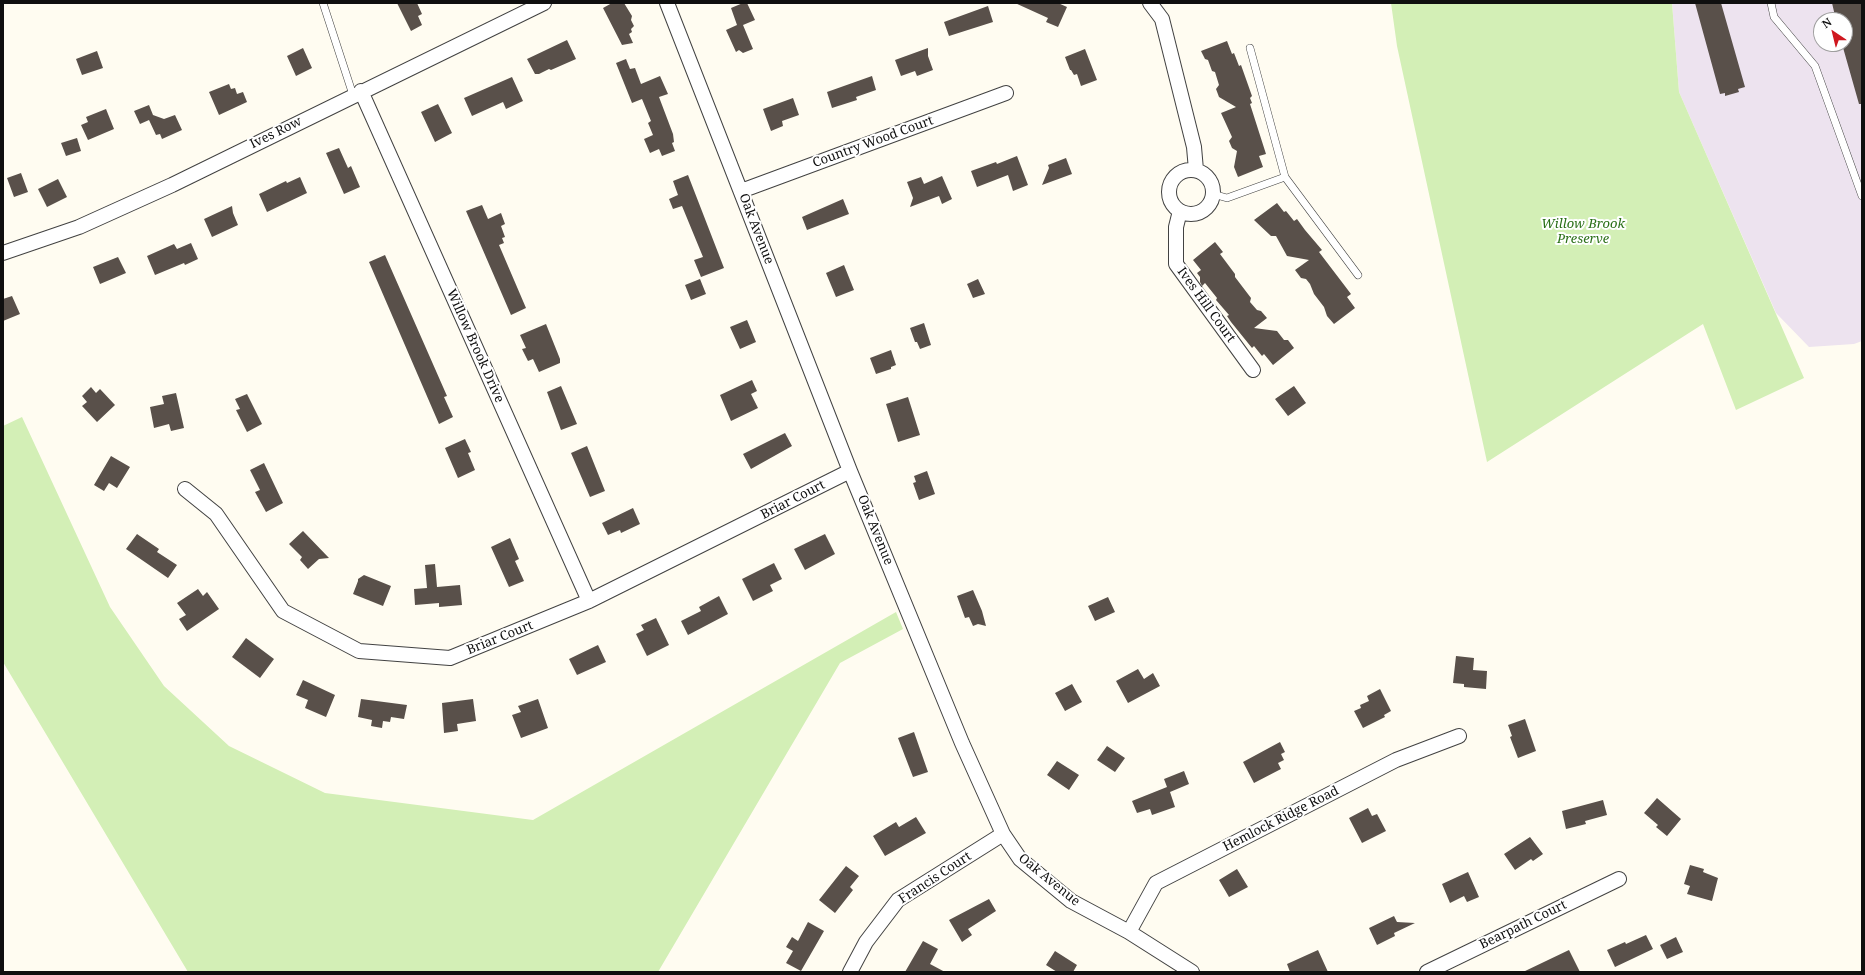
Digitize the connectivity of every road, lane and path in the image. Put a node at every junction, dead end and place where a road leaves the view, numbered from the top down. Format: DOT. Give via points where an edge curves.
graph roads {
  1 [pos="323,3"];
  2 [pos="544,3"];
  3 [pos="667,3"];
  4 [pos="1150,3"];
  5 [pos="1771,3"];
  6 [pos="1250,48"];
  7 [pos="357,93"];
  8 [pos="1006,93"];
  9 [pos="1196,170"];
  10 [pos="1285,177"];
  11 [pos="741,191"];
  12 [pos="1213,194"];
  13 [pos="1862,196"];
  14 [pos="1180,211"];
  15 [pos="3,253"];
  16 [pos="1358,275"];
  17 [pos="1253,370"];
  18 [pos="850,471"];
  19 [pos="185,489"];
  20 [pos="589,601"];
  21 [pos="1459,736"];
  22 [pos="1003,834"];
  23 [pos="1619,879"];
  24 [pos="1129,932"];
  25 [pos="850,972"];
  26 [pos="1192,972"];
  27 [pos="1427,972"];
  1 -- 7 [label="lane"];
  2 -- 7 [label="street, Ives Row"];
  3 -- 11 [label="street, Oak Avenue"];
  4 -- 9 [label="street" via="1162,19 1194,148"];
  5 -- 13 [label="lane" via="1774,17 1815,66"];
  6 -- 10 [label="lane"];
  7 -- 15 [label="street, Ives Row" via="172,185 79,227"];
  7 -- 20 [label="street, Willow Brook Drive"];
  8 -- 11 [label="street, Country Wood Court"];
  9 -- 12 [label="street" via="1207,176"];
  9 -- 14 [label="street" via="1182,171 1176,175 1169,187 1170,201"];
  10 -- 12 [label="lane" via="1227,198"];
  10 -- 16 [label="lane"];
  11 -- 18 [label="street, Oak Avenue"];
  12 -- 14 [label="street" via="1211,201 1201,212 1194,214"];
  14 -- 17 [label="street, Ives Hill Court" via="1176,227 1176,264"];
  18 -- 20 [label="street, Briar Court"];
  18 -- 22 [label="street, Oak Avenue" via="962,743"];
  19 -- 20 [label="street, Briar Court" via="216,514 284,611 359,651 450,658"];
  21 -- 24 [label="street, Hemlock Ridge Road" via="1396,760 1156,883"];
  22 -- 24 [label="street, Oak Avenue" via="1020,859 1071,901"];
  22 -- 25 [label="street, Francis Court" via="898,900 866,942"];
  23 -- 27 [label="street, Bearpath Court"];
  24 -- 26 [label="street, Oak Avenue"];
}
